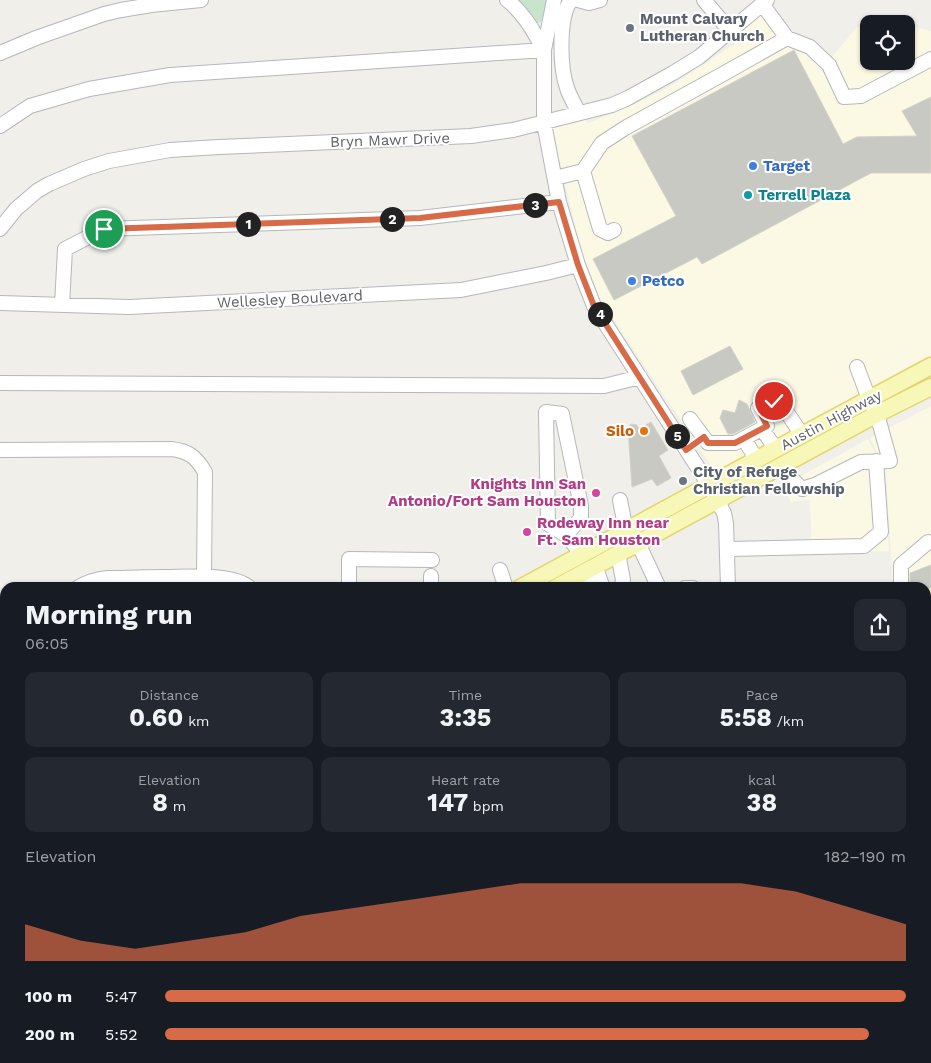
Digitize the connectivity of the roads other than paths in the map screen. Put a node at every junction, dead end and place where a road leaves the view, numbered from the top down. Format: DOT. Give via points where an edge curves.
graph roads {
  1 [pos="201,0"];
  2 [pos="507,0"];
  3 [pos="554,0"];
  4 [pos="571,0"];
  5 [pos="578,0"];
  6 [pos="600,0"];
  7 [pos="704,0"];
  8 [pos="758,3"];
  9 [pos="730,31"];
  10 [pos="787,38"];
  11 [pos="544,50"];
  12 [pos="0,52"];
  13 [pos="931,59"];
  14 [pos="579,113"];
  15 [pos="544,122"];
  16 [pos="0,126"];
  17 [pos="583,171"];
  18 [pos="555,178"];
  19 [pos="559,202"];
  20 [pos="0,229"];
  21 [pos="614,230"];
  22 [pos="578,265"];
  23 [pos="0,303"];
  24 [pos="62,305"];
  25 [pos="931,366"];
  26 [pos="858,367"];
  27 [pos="640,377"];
  28 [pos="0,383"];
  29 [pos="931,387"];
  30 [pos="869,399"];
  31 [pos="877,414"];
  32 [pos="690,419"];
  33 [pos="762,429"];
  34 [pos="802,434"];
  35 [pos="704,437"];
  36 [pos="744,439"];
  37 [pos="776,449"];
  38 [pos="0,450"];
  39 [pos="686,450"];
  40 [pos="757,460"];
  41 [pos="876,461"];
  42 [pos="780,467"];
  43 [pos="709,485"];
  44 [pos="620,500"];
  45 [pos="718,500"];
  46 [pos="626,531"];
  47 [pos="566,535"];
  48 [pos="928,542"];
  49 [pos="638,543"];
  50 [pos="728,549"];
  51 [pos="618,553"];
  52 [pos="582,554"];
  53 [pos="432,560"];
  54 [pos="590,568"];
  55 [pos="500,570"];
  56 [pos="204,577"];
  57 [pos="90,582"];
  58 [pos="240,582"];
  59 [pos="349,582"];
  60 [pos="504,582"];
  61 [pos="531,582"];
  62 [pos="565,582"];
  63 [pos="589,582"];
  64 [pos="599,582"];
  65 [pos="623,582"];
  66 [pos="656,582"];
  67 [pos="728,582"];
  68 [pos="901,582"];
  1 -- 12 [label="street" via="104,14"];
  2 -- 11 [label="street" via="522,14"];
  3 -- 11 [label="street"];
  4 -- 14 [label="street" via="565,12 562,32 562,66 567,89"];
  5 -- 6 [label="street"];
  7 -- 9 [label="street"];
  8 -- 9 [label="street, Bryn Mawr Drive"];
  8 -- 10 [label="street"];
  9 -- 14 [label="street, Bryn Mawr Drive" via="699,57 628,98"];
  10 -- 13 [label="street" via="810,47 828,65 844,97 861,96"];
  10 -- 17 [label="street" via="625,128 602,143"];
  11 -- 15 [label="street"];
  11 -- 16 [label="street" via="170,75 89,90 30,106"];
  14 -- 15 [label="street, Bryn Mawr Drive"];
  15 -- 18 [label="street"];
  15 -- 20 [label="street, Bryn Mawr Drive" via="471,136 209,147 109,161 37,191 16,208"];
  17 -- 18 [label="street"];
  17 -- 21 [label="street" via="600,229 608,233"];
  18 -- 19 [label="street"];
  19 -- 22 [label="street"];
  19 -- 24 [label="street" via="420,218 104,229 66,249"];
  22 -- 24 [label="street, Wellesley Boulevard" via="461,290 129,306"];
  22 -- 27 [label="street" via="594,306"];
  23 -- 24 [label="street, Wellesley Boulevard"];
  25 -- 30 [label="main road, Austin Highway"];
  26 -- 30 [label="street"];
  27 -- 28 [label="street" via="604,386"];
  27 -- 39 [label="street"];
  29 -- 31 [label="main road, Austin Highway"];
  30 -- 31 [label="street"];
  30 -- 34 [label="main road, Austin Highway"];
  31 -- 41 [label="street" via="890,461"];
  31 -- 42 [label="main road, Austin Highway"];
  32 -- 35 [label="street"];
  33 -- 34 [label="street" via="767,426 758,408 774,401 784,408"];
  33 -- 36 [label="street"];
  33 -- 37 [label="street"];
  34 -- 37 [label="main road, Austin Highway"];
  35 -- 36 [label="street" via="708,443 735,443"];
  35 -- 39 [label="street"];
  36 -- 40 [label="street"];
  37 -- 40 [label="main road, Austin Highway"];
  38 -- 56 [label="street" via="183,450 199,461 205,472"];
  39 -- 43 [label="street"];
  40 -- 43 [label="main road, Austin Highway"];
  41 -- 42 [label="street" via="861,462 802,489"];
  41 -- 50 [label="street" via="881,532 864,546"];
  42 -- 45 [label="main road, Austin Highway"];
  43 -- 45 [label="street"];
  43 -- 46 [label="main road, Austin Highway"];
  44 -- 46 [label="street"];
  45 -- 49 [label="main road, Austin Highway"];
  45 -- 50 [label="street" via="726,523"];
  46 -- 52 [label="main road, Austin Highway"];
  47 -- 47 [label="street" via="548,524 546,412 562,414 582,506 581,518"];
  47 -- 52 [label="street"];
  48 -- 68 [label="street" via="901,565"];
  49 -- 51 [label="main road, Austin Highway"];
  49 -- 66 [label="street"];
  50 -- 67 [label="street"];
  51 -- 54 [label="main road, Austin Highway"];
  51 -- 65 [label="street"];
  52 -- 61 [label="main road, Austin Highway"];
  53 -- 59 [label="street" via="349,559"];
  54 -- 62 [label="main road, Austin Highway"];
  54 -- 63 [label="street"];
  54 -- 64 [label="street"];
  55 -- 60 [label="street"];
  56 -- 57 [label="street" via="108,578"];
  56 -- 58 [label="street"];
}
